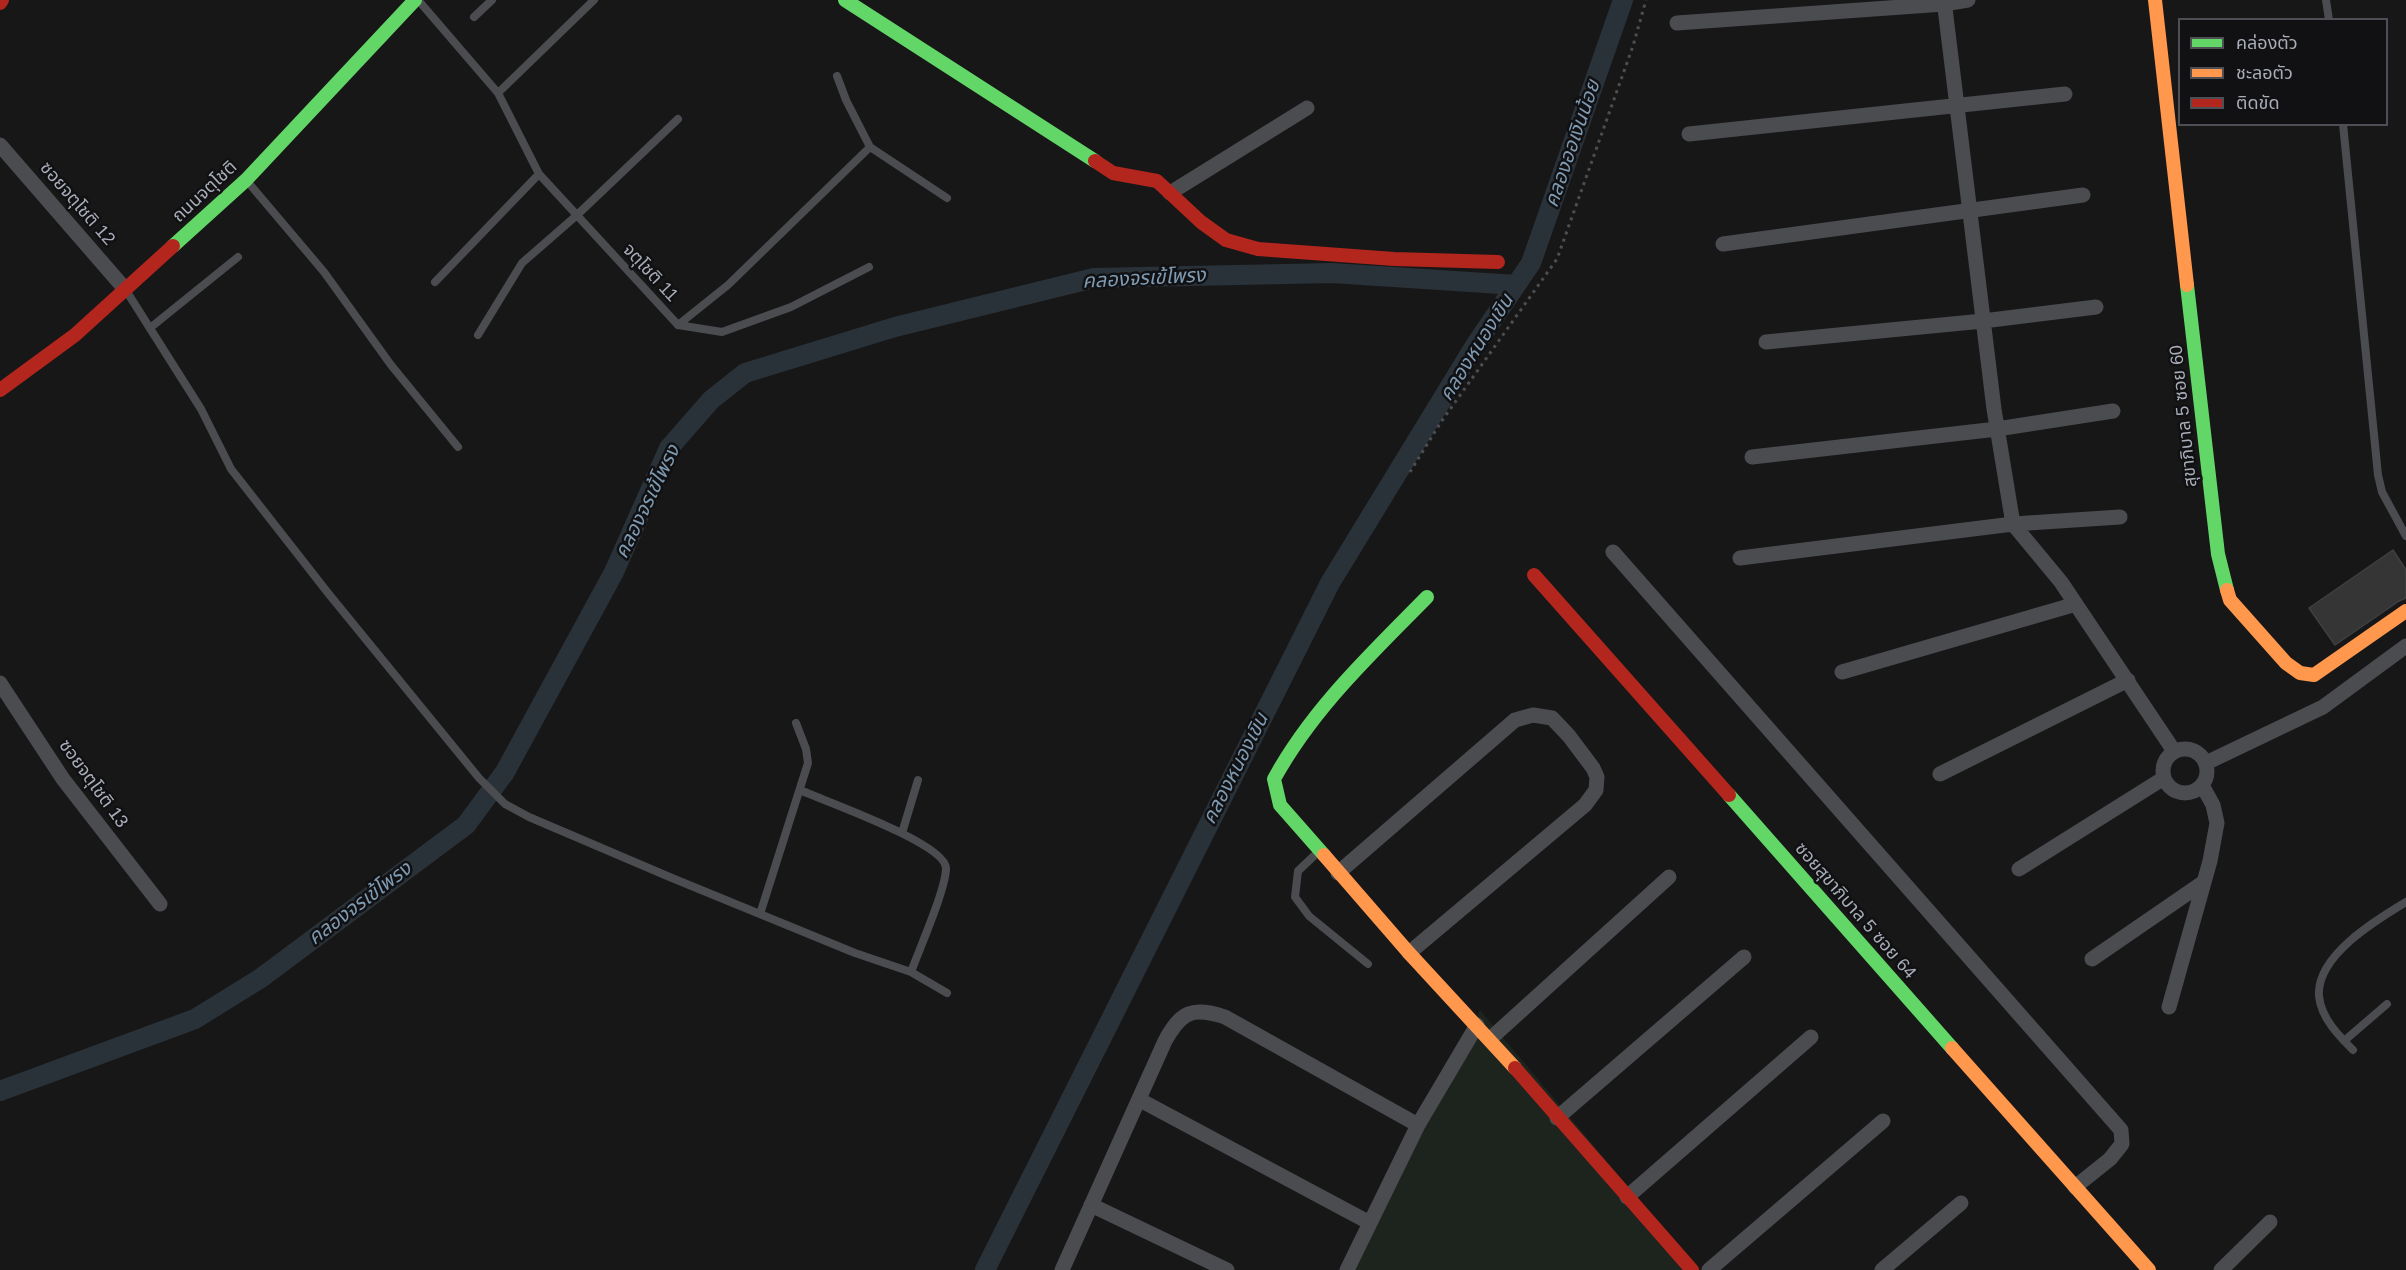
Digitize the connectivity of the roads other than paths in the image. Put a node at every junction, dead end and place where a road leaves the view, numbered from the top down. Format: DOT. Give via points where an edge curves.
graph roads {
  1 [pos="416,0"];
  2 [pos="492,0"];
  3 [pos="594,0"];
  4 [pos="1968,0"];
  5 [pos="2155,0"];
  6 [pos="2326,0"];
  7 [pos="853,2"];
  8 [pos="1944,2"];
  9 [pos="474,17"];
  10 [pos="2329,18"];
  11 [pos="1677,23"];
  12 [pos="837,76"];
  13 [pos="498,93"];
  14 [pos="2066,94"];
  15 [pos="1957,107"];
  16 [pos="1307,108"];
  17 [pos="678,119"];
  18 [pos="2343,126"];
  19 [pos="1689,134"];
  20 [pos="0,145"];
  21 [pos="870,147"];
  22 [pos="539,174"];
  23 [pos="246,180"];
  24 [pos="1170,193"];
  25 [pos="2084,195"];
  26 [pos="947,198"];
  27 [pos="1969,212"];
  28 [pos="576,216"];
  29 [pos="1723,244"];
  30 [pos="238,257"];
  31 [pos="1498,262"];
  32 [pos="869,267"];
  33 [pos="435,282"];
  34 [pos="125,289"];
  35 [pos="2096,307"];
  36 [pos="1983,321"];
  37 [pos="678,325"];
  38 [pos="150,328"];
  39 [pos="478,335"];
  40 [pos="1766,342"];
  41 [pos="0,390"];
  42 [pos="2113,411"];
  43 [pos="1997,429"];
  44 [pos="458,447"];
  45 [pos="1752,457"];
  46 [pos="2120,517"];
  47 [pos="2013,524"];
  48 [pos="2406,536"];
  49 [pos="1613,552"];
  50 [pos="1740,558"];
  51 [pos="1534,575"];
  52 [pos="1427,597"];
  53 [pos="2076,604"];
  54 [pos="2406,611"];
  55 [pos="2406,646"];
  56 [pos="1842,672"];
  57 [pos="2128,680"];
  58 [pos="0,683"];
  59 [pos="796,723"];
  60 [pos="2174,751"];
  61 [pos="2206,763"];
  62 [pos="1940,774"];
  63 [pos="2164,778"];
  64 [pos="918,780"];
  65 [pos="2202,785"];
  66 [pos="800,790"];
  67 [pos="902,833"];
  68 [pos="1320,851"];
  69 [pos="2019,869"];
  70 [pos="1338,873"];
  71 [pos="1669,877"];
  72 [pos="2204,882"];
  73 [pos="2406,902"];
  74 [pos="160,904"];
  75 [pos="760,914"];
  76 [pos="1409,953"];
  77 [pos="1744,957"];
  78 [pos="2092,959"];
  79 [pos="1368,964"];
  80 [pos="911,972"];
  81 [pos="947,993"];
  82 [pos="2387,1004"];
  83 [pos="2169,1007"];
  84 [pos="1477,1025"];
  85 [pos="1811,1037"];
  86 [pos="1490,1039"];
  87 [pos="2344,1041"];
  88 [pos="2353,1050"];
  89 [pos="1140,1100"];
  90 [pos="1557,1118"];
  91 [pos="1882,1121"];
  92 [pos="1418,1125"];
  93 [pos="2075,1187"];
  94 [pos="1627,1197"];
  95 [pos="1961,1203"];
  96 [pos="1091,1205"];
  97 [pos="2270,1222"];
  98 [pos="1370,1223"];
  99 [pos="1062,1270"];
  100 [pos="1227,1270"];
  101 [pos="1347,1270"];
  102 [pos="1692,1270"];
  103 [pos="1709,1270"];
  104 [pos="1882,1270"];
  105 [pos="2149,1270"];
  106 [pos="2220,1270"];
  1 -- 13 [label="lane, จตุโชติ 11"];
  1 -- 23 [label="street, ถนนจตุโชติ"];
  2 -- 9 [label="lane"];
  3 -- 13 [label="lane"];
  4 -- 8 [label="street"];
  5 -- 54 [label="street, สุขาภิบาล 5 ซอย 60" via="2218,554 2230,600 2286,663 2300,674 2314,675"];
  6 -- 10 [label="lane"];
  7 -- 24 [label="street" via="1113,173 1157,181"];
  8 -- 11 [label="street"];
  8 -- 15 [label="street"];
  12 -- 21 [label="lane"];
  13 -- 22 [label="lane, จตุโชติ 11"];
  14 -- 15 [label="street"];
  15 -- 19 [label="street"];
  15 -- 27 [label="street"];
  16 -- 24 [label="street"];
  17 -- 28 [label="lane"];
  18 -- 48 [label="lane" via="2378,475 2382,492"];
  20 -- 34 [label="street, ซอยจตุโชติ 12"];
  21 -- 26 [label="lane"];
  21 -- 37 [label="lane, จตุโชติ 11" via="728,285"];
  22 -- 28 [label="lane, จตุโชติ 11"];
  22 -- 33 [label="lane"];
  23 -- 34 [label="street, ถนนจตุโชติ"];
  23 -- 44 [label="lane" via="324,272 391,365"];
  24 -- 31 [label="street" via="1226,240 1258,249"];
  25 -- 27 [label="street"];
  27 -- 29 [label="street"];
  27 -- 36 [label="street"];
  28 -- 37 [label="lane, จตุโชติ 11"];
  28 -- 39 [label="lane" via="522,263"];
  30 -- 38 [label="lane"];
  32 -- 37 [label="lane" via="791,307 722,332"];
  34 -- 38 [label="lane"];
  34 -- 41 [label="street, ถนนจตุโชติ" via="75,335"];
  35 -- 36 [label="street"];
  36 -- 40 [label="street"];
  36 -- 43 [label="street"];
  38 -- 75 [label="lane" via="201,409 231,469 479,778 505,804"];
  42 -- 43 [label="street"];
  43 -- 45 [label="street"];
  43 -- 47 [label="street"];
  46 -- 47 [label="street"];
  47 -- 50 [label="street"];
  47 -- 53 [label="street"];
  49 -- 93 [label="street" via="2121,1130 2122,1144 2110,1159"];
  51 -- 93 [label="street, ซอยสุขาภิบาล 5 ซอย 64"];
  52 -- 68 [label="street" via="1297,737 1274,779 1280,806"];
  53 -- 56 [label="street"];
  53 -- 57 [label="street"];
  55 -- 61 [label="street" via="2323,707"];
  57 -- 60 [label="street"];
  57 -- 62 [label="street"];
  58 -- 74 [label="street, ซอยจตุโชติ 13" via="63,779"];
  59 -- 66 [label="lane" via="808,763"];
  60 -- 61 [label="street" via="2197,752"];
  60 -- 63 [label="street" via="2164,763"];
  61 -- 65 [label="street"];
  63 -- 65 [label="street" via="2181,792"];
  63 -- 69 [label="street"];
  64 -- 67 [label="lane"];
  65 -- 72 [label="street" via="2217,823"];
  66 -- 67 [label="lane"];
  66 -- 75 [label="lane"];
  67 -- 80 [label="lane" via="935,851 946,868"];
  68 -- 70 [label="street"];
  68 -- 79 [label="lane" via="1298,871 1295,897 1309,916"];
  70 -- 76 [label="street"];
  70 -- 76 [label="street" via="1515,720 1533,715 1552,718 1569,736 1597,777 1596,790 1585,805"];
  71 -- 86 [label="street"];
  72 -- 78 [label="street"];
  72 -- 83 [label="street"];
  73 -- 87 [label="lane" via="2370,923 2322,974 2319,996 2326,1017"];
  75 -- 80 [label="lane"];
  76 -- 84 [label="street"];
  77 -- 90 [label="street"];
  80 -- 81 [label="lane"];
  82 -- 87 [label="lane"];
  84 -- 86 [label="street"];
  84 -- 92 [label="street"];
  85 -- 94 [label="street"];
  86 -- 90 [label="street"];
  87 -- 88 [label="lane"];
  89 -- 92 [label="street" via="1176,1021 1193,1012 1208,1012 1225,1017"];
  89 -- 96 [label="street"];
  89 -- 98 [label="street"];
  90 -- 94 [label="street"];
  91 -- 103 [label="street"];
  92 -- 98 [label="street"];
  93 -- 105 [label="street, ซอยสุขาภิบาล 5 ซอย 64"];
  94 -- 102 [label="street"];
  95 -- 104 [label="street"];
  96 -- 99 [label="street"];
  96 -- 100 [label="street"];
  97 -- 106 [label="street"];
  98 -- 101 [label="street"];
}
